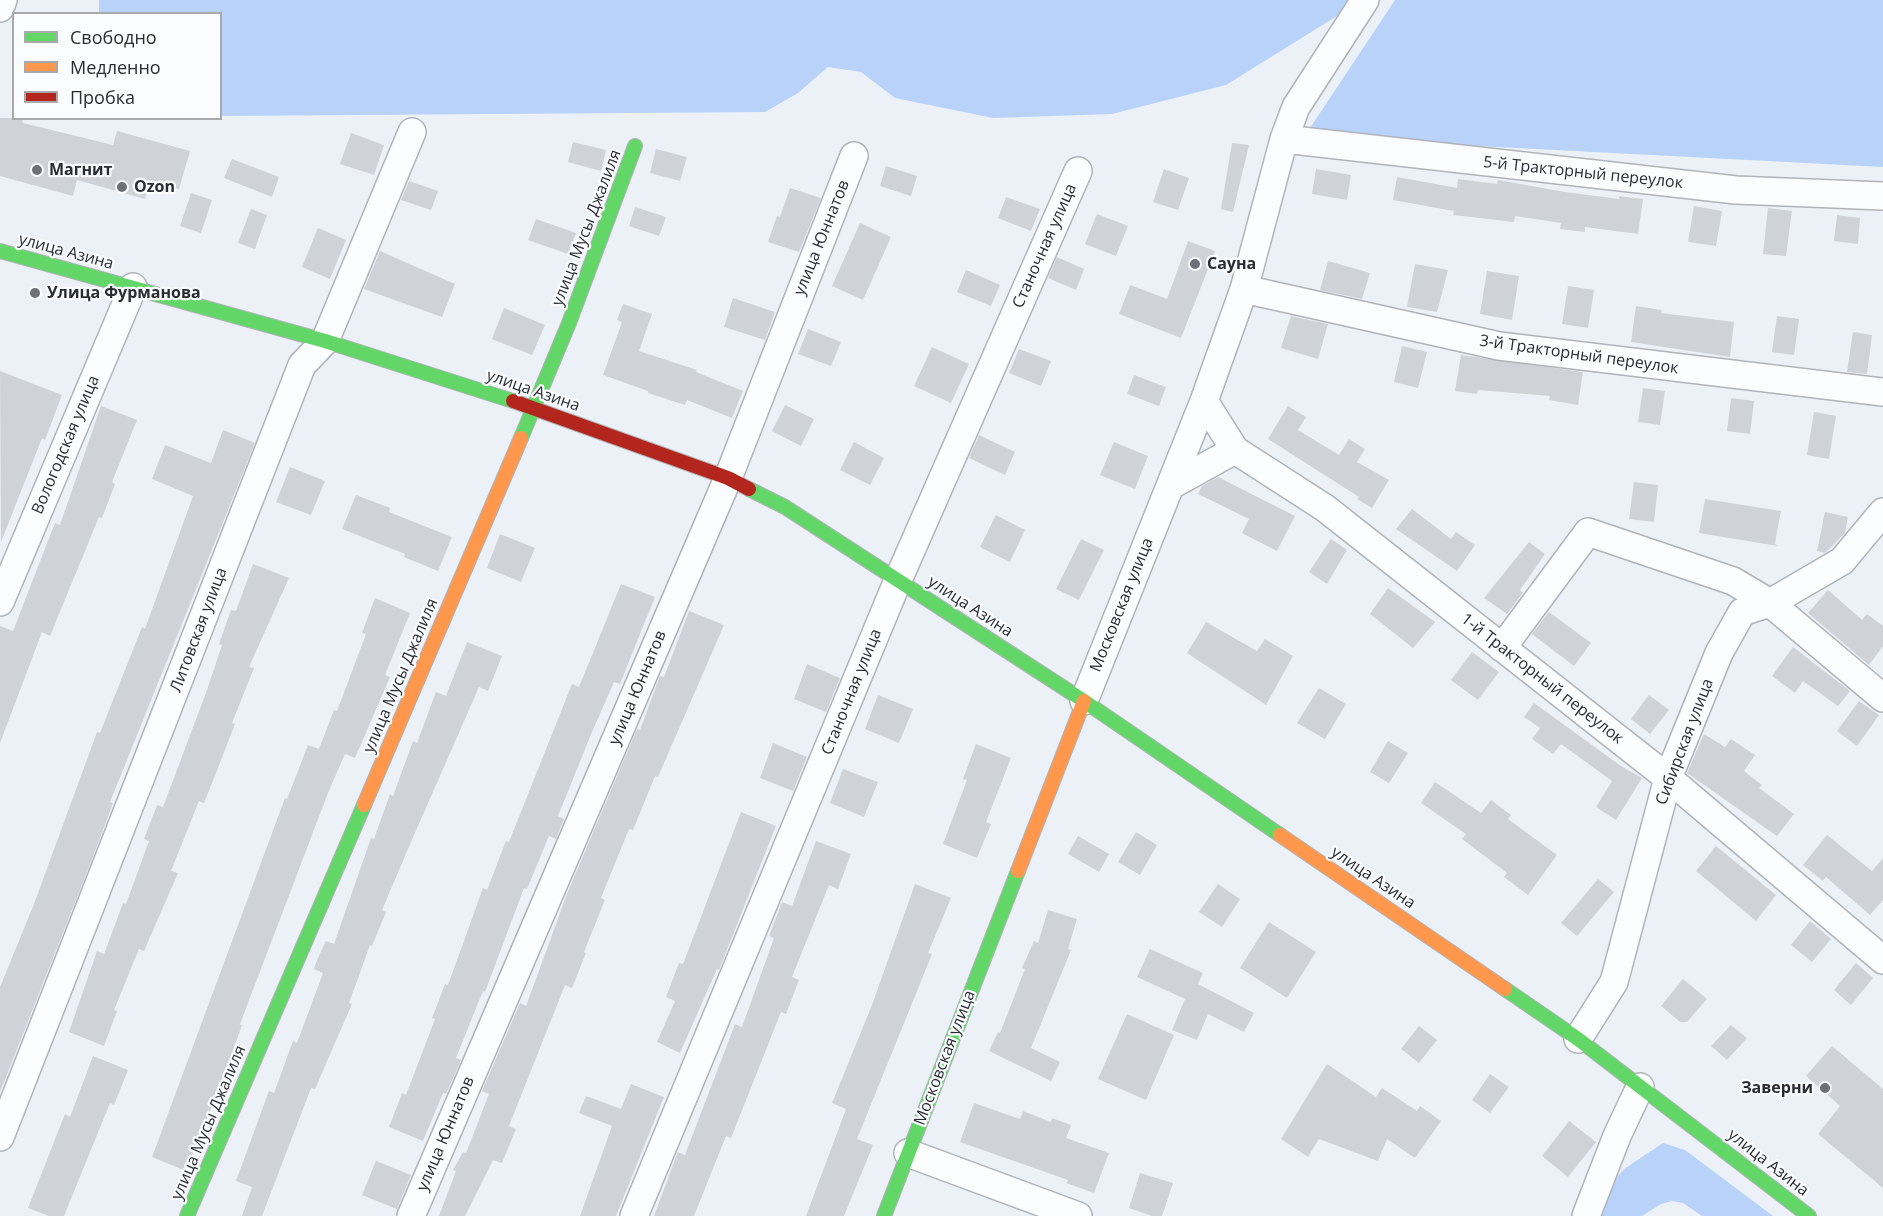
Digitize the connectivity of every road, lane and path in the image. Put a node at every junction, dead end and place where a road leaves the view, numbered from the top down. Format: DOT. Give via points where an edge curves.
graph roads {
  1 [pos="3,0"];
  2 [pos="1365,0"];
  3 [pos="0,8"];
  4 [pos="412,132"];
  5 [pos="1284,139"];
  6 [pos="635,146"];
  7 [pos="855,156"];
  8 [pos="1078,171"];
  9 [pos="1883,196"];
  10 [pos="0,251"];
  11 [pos="133,287"];
  12 [pos="1244,290"];
  13 [pos="325,341"];
  14 [pos="1883,392"];
  15 [pos="1204,401"];
  16 [pos="534,408"];
  17 [pos="1235,450"];
  18 [pos="728,478"];
  19 [pos="1170,486"];
  20 [pos="1883,512"];
  21 [pos="898,580"];
  22 [pos="0,602"];
  23 [pos="1770,603"];
  24 [pos="1502,648"];
  25 [pos="1883,698"];
  26 [pos="1084,701"];
  27 [pos="1668,778"];
  28 [pos="1883,960"];
  29 [pos="1578,1039"];
  30 [pos="1640,1087"];
  31 [pos="0,1137"];
  32 [pos="908,1153"];
  33 [pos="187,1216"];
  34 [pos="411,1216"];
  35 [pos="634,1216"];
  36 [pos="884,1216"];
  37 [pos="1078,1216"];
  38 [pos="1586,1216"];
  39 [pos="1809,1216"];
  1 -- 3 [label="street"];
  2 -- 5 [label="street, Московская улица" via="1296,106"];
  4 -- 13 [label="street, Литовская улица"];
  5 -- 9 [label="street, 5-й Тракторный переулок" via="1736,190"];
  5 -- 12 [label="street, Московская улица"];
  6 -- 16 [label="main road, улица Мусы Джалиля"];
  7 -- 18 [label="street, улица Юннатов"];
  8 -- 21 [label="street, Станочная улица"];
  10 -- 11 [label="main road, улица Азина"];
  11 -- 13 [label="main road, улица Азина"];
  11 -- 22 [label="street, Вологодская улица"];
  12 -- 14 [label="street, 3-й Тракторный переулок" via="1499,346"];
  12 -- 15 [label="street, Московская улица"];
  13 -- 16 [label="main road, улица Азина"];
  13 -- 31 [label="street, Литовская улица" via="302,365"];
  15 -- 17 [label="street, 1-й Тракторный переулок"];
  15 -- 19 [label="street, Московская улица"];
  16 -- 18 [label="main road, улица Азина"];
  16 -- 33 [label="main road, улица Мусы Джалиля"];
  17 -- 19 [label="street"];
  17 -- 24 [label="street, 1-й Тракторный переулок" via="1325,508"];
  18 -- 21 [label="main road, улица Азина" via="785,507"];
  18 -- 34 [label="street, улица Юннатов"];
  19 -- 26 [label="street, Московская улица"];
  20 -- 23 [label="street, Сибирская улица" via="1842,561"];
  21 -- 26 [label="main road, улица Азина"];
  21 -- 35 [label="street, Станочная улица"];
  23 -- 24 [label="street" via="1733,581 1588,532"];
  23 -- 25 [label="street"];
  23 -- 27 [label="street, Сибирская улица" via="1742,612 1719,653"];
  24 -- 27 [label="street, 1-й Тракторный переулок"];
  26 -- 29 [label="main road, улица Азина"];
  26 -- 32 [label="main road, Московская улица"];
  27 -- 28 [label="street, 1-й Тракторный переулок"];
  27 -- 29 [label="street, Сибирская улица" via="1614,982"];
  29 -- 30 [label="main road, улица Азина"];
  30 -- 38 [label="street"];
  30 -- 39 [label="main road, улица Азина"];
  32 -- 36 [label="main road, Московская улица"];
  32 -- 37 [label="street"];
}
